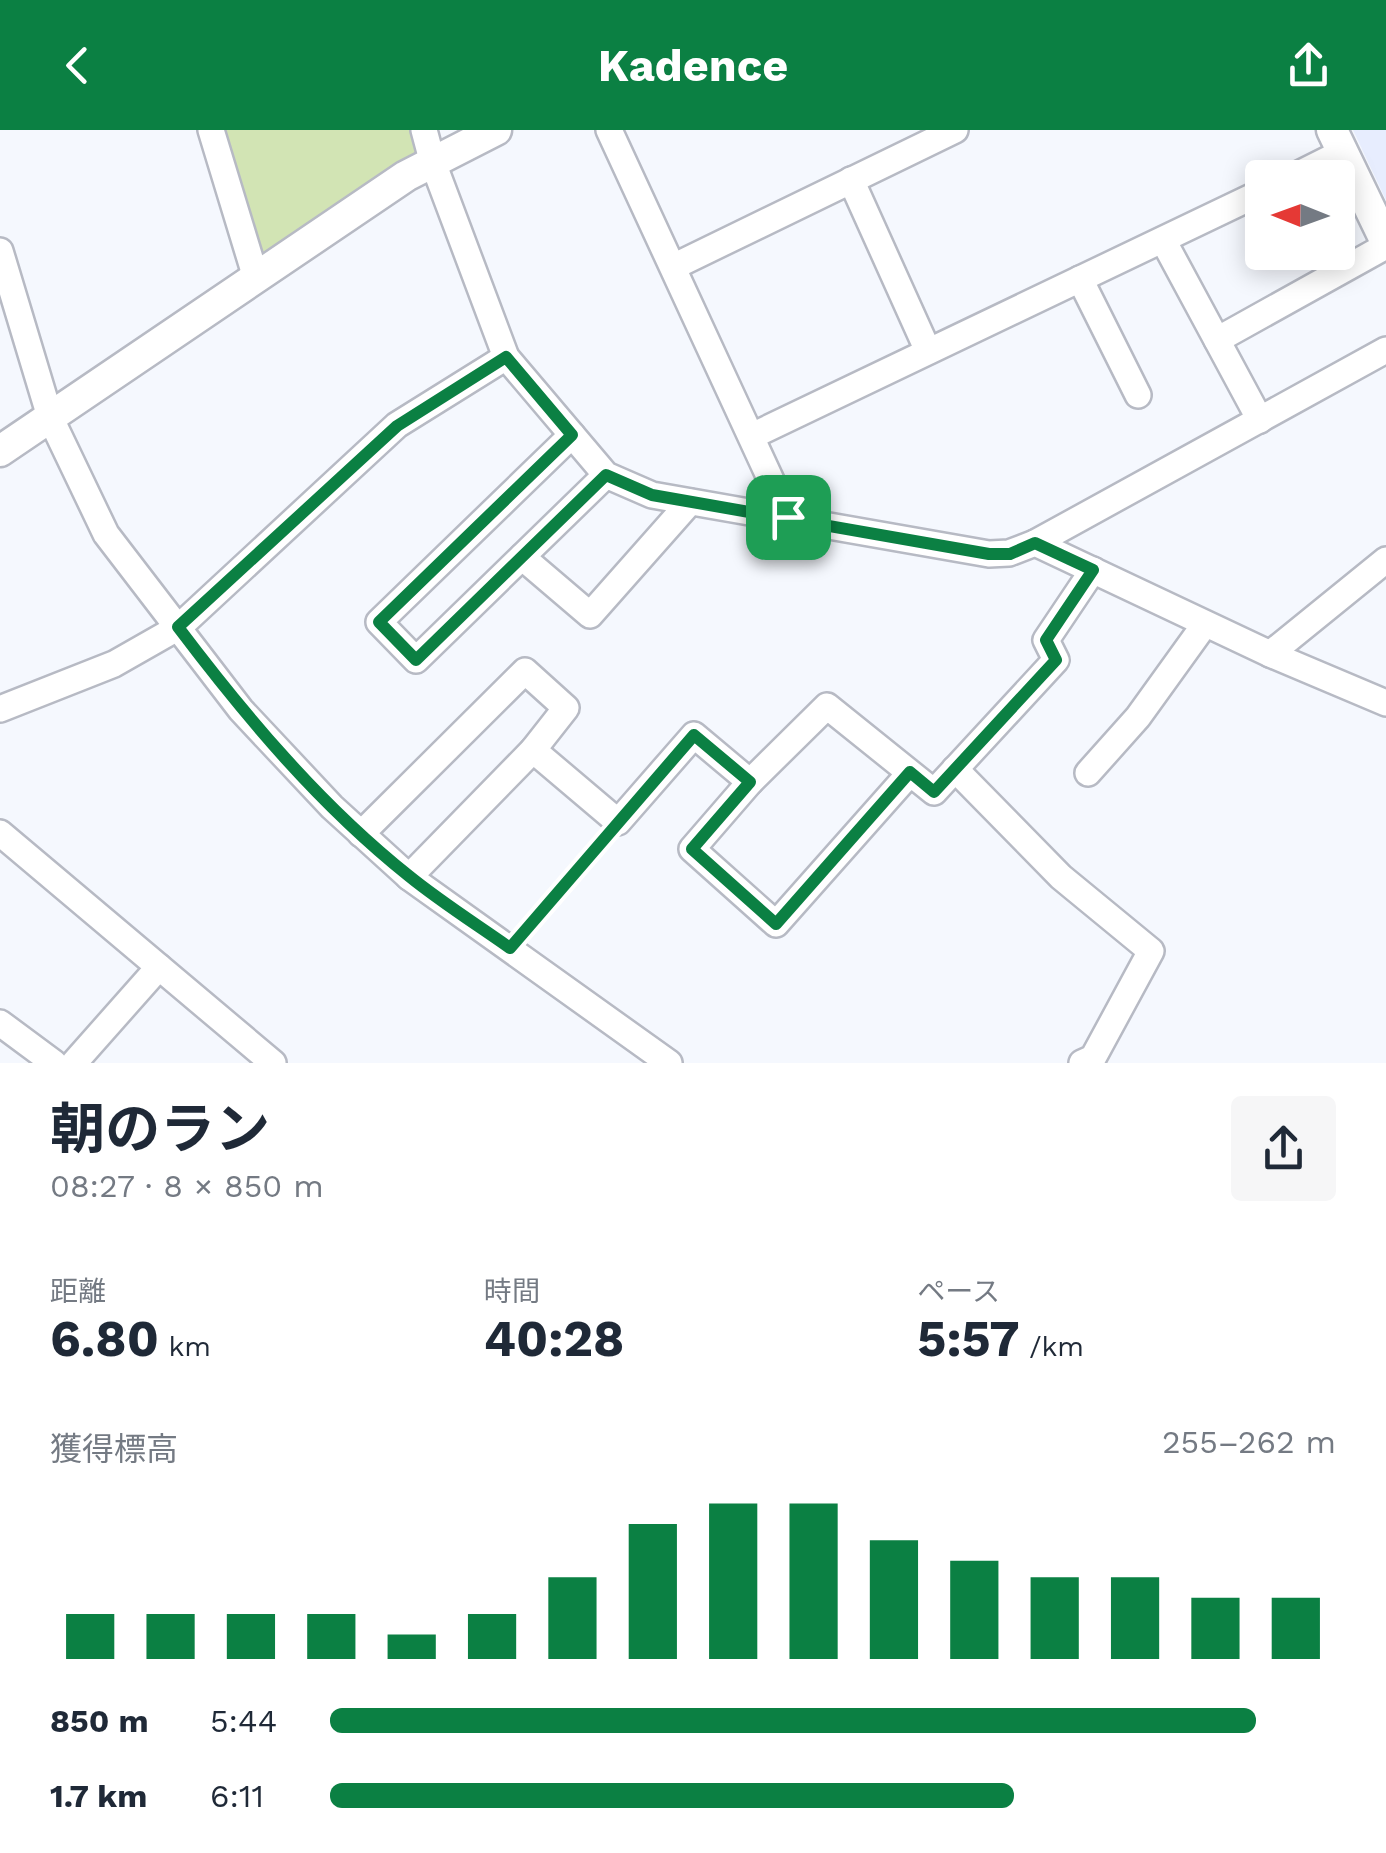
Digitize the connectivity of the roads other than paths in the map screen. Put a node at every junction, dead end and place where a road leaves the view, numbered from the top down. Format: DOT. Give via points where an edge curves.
graph roads {
  1 [pos="210,130"];
  2 [pos="424,130"];
  3 [pos="496,130"];
  4 [pos="609,130"];
  5 [pos="955,130"];
  6 [pos="1337,141"];
  7 [pos="432,160"];
  8 [pos="1314,160"];
  9 [pos="851,180"];
  10 [pos="1245,200"];
  11 [pos="1163,240"];
  12 [pos="1386,244"];
  13 [pos="0,251"];
  14 [pos="674,266"];
  15 [pos="256,278"];
  16 [pos="1080,279"];
  17 [pos="1217,340"];
  18 [pos="1386,350"];
  19 [pos="928,351"];
  20 [pos="506,357"];
  21 [pos="1138,395"];
  22 [pos="50,417"];
  23 [pos="1260,420"];
  24 [pos="572,435"];
  25 [pos="752,436"];
  26 [pos="0,451"];
  27 [pos="606,475"];
  28 [pos="690,502"];
  29 [pos="788,517"];
  30 [pos="1035,543"];
  31 [pos="522,557"];
  32 [pos="1386,560"];
  33 [pos="1093,570"];
  34 [pos="1206,624"];
  35 [pos="178,627"];
  36 [pos="1270,654"];
  37 [pos="1386,703"];
  38 [pos="0,709"];
  39 [pos="533,750"];
  40 [pos="956,769"];
  41 [pos="910,772"];
  42 [pos="1088,773"];
  43 [pos="750,782"];
  44 [pos="618,822"];
  45 [pos="0,833"];
  46 [pos="361,834"];
  47 [pos="409,877"];
  48 [pos="510,948"];
  49 [pos="158,966"];
  50 [pos="0,1023"];
  51 [pos="54,1063"];
  52 [pos="74,1063"];
  53 [pos="274,1063"];
  54 [pos="670,1063"];
  55 [pos="1082,1063"];
  1 -- 15 [label="street"];
  2 -- 7 [label="street"];
  3 -- 7 [label="street"];
  4 -- 14 [label="street"];
  5 -- 9 [label="street"];
  6 -- 8 [label="street"];
  6 -- 12 [label="street"];
  7 -- 15 [label="street"];
  7 -- 20 [label="street"];
  9 -- 14 [label="street"];
  9 -- 19 [label="street"];
  10 -- 11 [label="street"];
  11 -- 16 [label="street"];
  11 -- 17 [label="street"];
  12 -- 17 [label="street"];
  13 -- 22 [label="street"];
  14 -- 25 [label="street"];
  15 -- 22 [label="street"];
  16 -- 19 [label="street"];
  16 -- 21 [label="street"];
  17 -- 23 [label="street"];
  18 -- 23 [label="street"];
  19 -- 25 [label="street"];
  20 -- 24 [label="street"];
  20 -- 35 [label="street" via="397,426"];
  22 -- 26 [label="street"];
  22 -- 35 [label="street" via="106,534"];
  23 -- 30 [label="street"];
  24 -- 27 [label="street"];
  24 -- 31 [label="street" via="379,622 416,660"];
  25 -- 29 [label="street"];
  27 -- 28 [label="street"];
  27 -- 31 [label="street"];
  28 -- 29 [label="street"];
  28 -- 31 [label="street" via="590,615"];
  29 -- 30 [label="street" via="989,554"];
  30 -- 33 [label="street"];
  32 -- 36 [label="street"];
  33 -- 34 [label="street"];
  33 -- 40 [label="street" via="1046,640 1056,660"];
  34 -- 36 [label="street"];
  34 -- 42 [label="street"];
  35 -- 38 [label="street" via="114,664"];
  35 -- 46 [label="street" via="240,710"];
  36 -- 37 [label="street"];
  39 -- 44 [label="street"];
  39 -- 46 [label="street" via="566,708 525,671"];
  39 -- 47 [label="street"];
  40 -- 41 [label="street" via="934,792"];
  40 -- 55 [label="street" via="1060,878 1151,951 1093,1058"];
  41 -- 43 [label="street" via="827,706"];
  41 -- 43 [label="street" via="776,924 692,849"];
  43 -- 44 [label="street" via="694,735"];
  44 -- 48 [label="lane"];
  45 -- 49 [label="street"];
  46 -- 47 [label="street"];
  47 -- 48 [label="street"];
  48 -- 54 [label="street"];
  49 -- 52 [label="street"];
  49 -- 53 [label="street"];
  50 -- 51 [label="street"];
}
